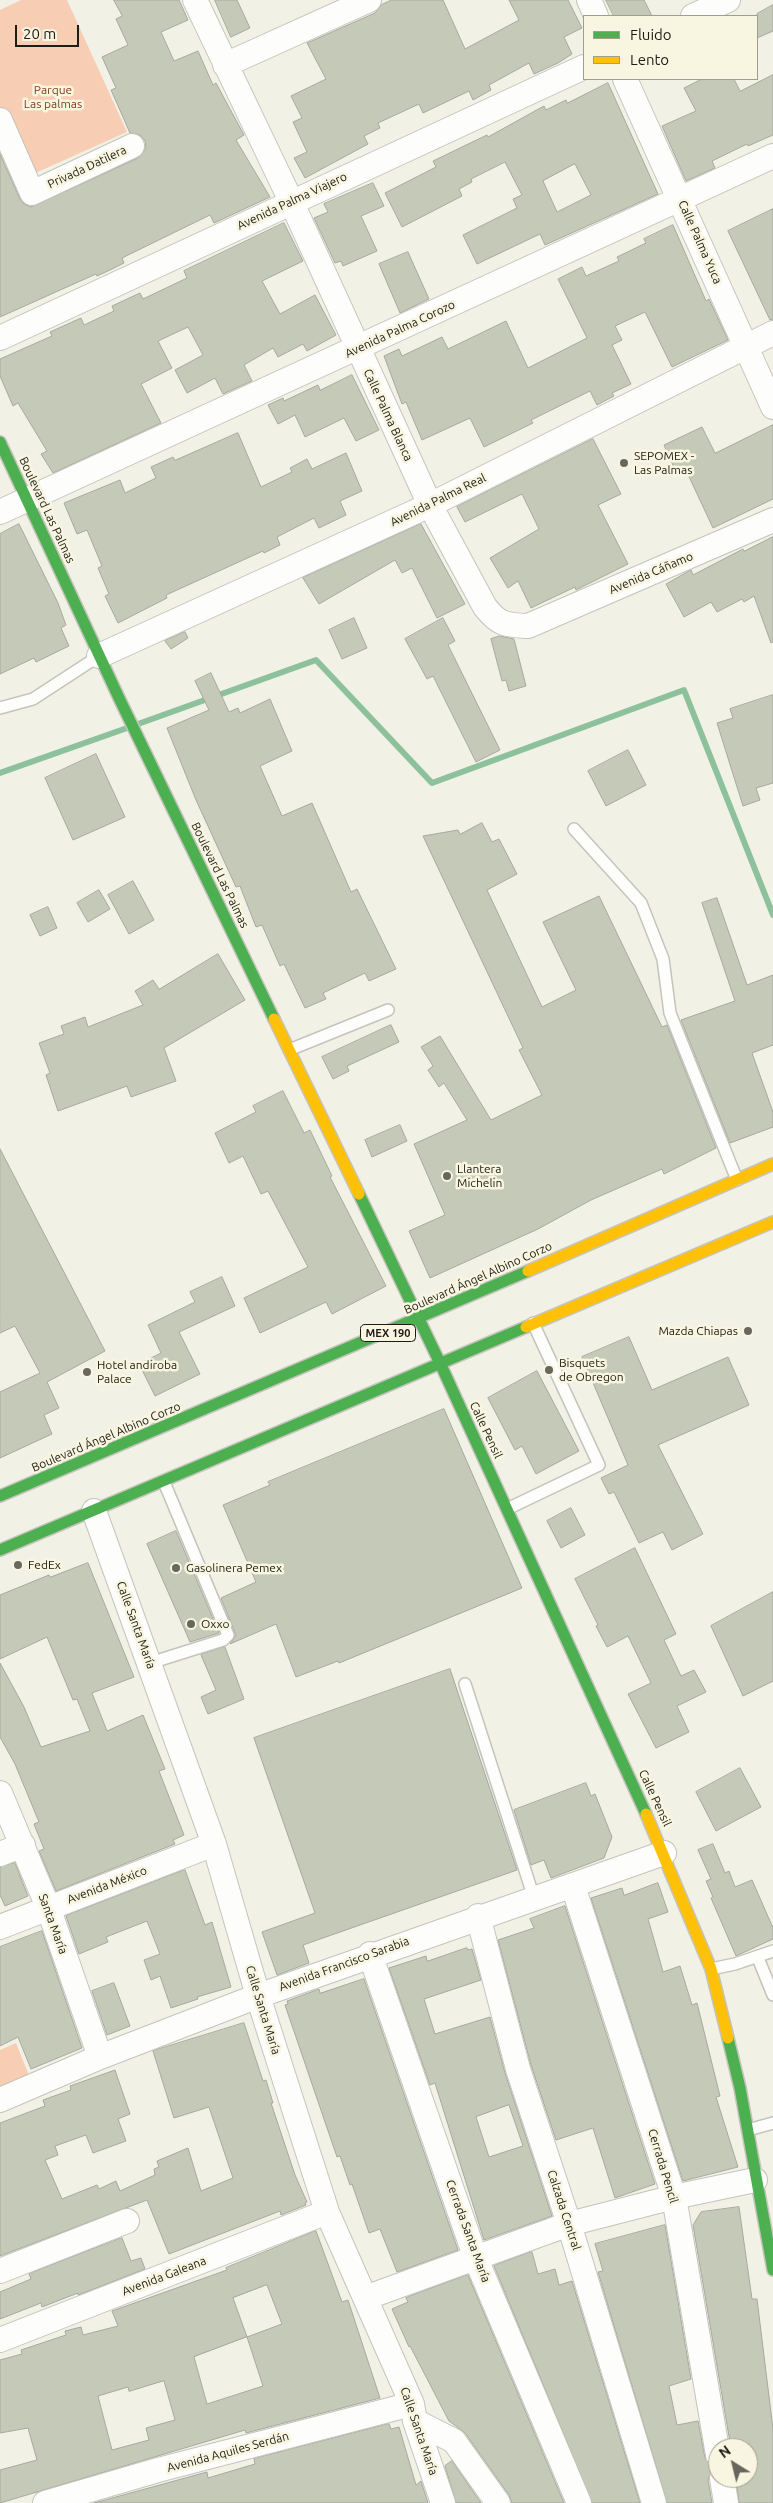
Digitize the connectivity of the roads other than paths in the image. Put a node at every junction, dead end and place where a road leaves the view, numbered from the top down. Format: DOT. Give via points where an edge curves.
graph roads {
  1 [pos="195,0"];
  2 [pos="369,0"];
  3 [pos="589,0"];
  4 [pos="728,0"];
  5 [pos="596,15"];
  6 [pos="695,15"];
  7 [pos="225,65"];
  8 [pos="583,67"];
  9 [pos="625,80"];
  10 [pos="0,120"];
  11 [pos="132,146"];
  12 [pos="773,156"];
  13 [pos="681,199"];
  14 [pos="291,201"];
  15 [pos="773,334"];
  16 [pos="0,338"];
  17 [pos="746,346"];
  18 [pos="357,349"];
  19 [pos="773,407"];
  20 [pos="0,442"];
  21 [pos="27,499"];
  22 [pos="430,505"];
  23 [pos="0,512"];
  24 [pos="773,520"];
  25 [pos="528,626"];
  26 [pos="99,656"];
  27 [pos="0,708"];
  28 [pos="574,829"];
  29 [pos="388,1010"];
  30 [pos="289,1050"];
  31 [pos="773,1164"];
  32 [pos="737,1180"];
  33 [pos="773,1222"];
  34 [pos="419,1319"];
  35 [pos="533,1324"];
  36 [pos="440,1363"];
  37 [pos="164,1482"];
  38 [pos="0,1496"];
  39 [pos="508,1509"];
  40 [pos="94,1511"];
  41 [pos="0,1550"];
  42 [pos="150,1663"];
  43 [pos="465,1684"];
  44 [pos="0,1793"];
  45 [pos="214,1844"];
  46 [pos="23,1845"];
  47 [pos="664,1852"];
  48 [pos="0,1854"];
  49 [pos="573,1886"];
  50 [pos="534,1898"];
  51 [pos="48,1907"];
  52 [pos="478,1916"];
  53 [pos="0,1927"];
  54 [pos="773,1951"];
  55 [pos="370,1954"];
  56 [pos="758,1958"];
  57 [pos="711,1968"];
  58 [pos="773,1995"];
  59 [pos="258,1996"];
  60 [pos="100,2057"];
  61 [pos="0,2100"];
  62 [pos="773,2123"];
  63 [pos="746,2131"];
  64 [pos="755,2180"];
  65 [pos="674,2197"];
  66 [pos="327,2212"];
  67 [pos="128,2221"];
  68 [pos="569,2224"];
  69 [pos="476,2259"];
  70 [pos="773,2270"];
  71 [pos="0,2271"];
  72 [pos="365,2298"];
  73 [pos="0,2340"];
  74 [pos="413,2412"];
  75 [pos="715,2438"];
  76 [pos="724,2488"];
  77 [pos="45,2503"];
  78 [pos="443,2503"];
  79 [pos="498,2503"];
  80 [pos="579,2503"];
  81 [pos="654,2503"];
  82 [pos="726,2503"];
  1 -- 7 [label="street, Calle Palma Blanca"];
  2 -- 7 [label="street"];
  3 -- 5 [label="street"];
  4 -- 6 [label="street"];
  7 -- 14 [label="street, Calle Palma Blanca"];
  8 -- 14 [label="street, Avenida Palma Viajero"];
  9 -- 13 [label="street, Calle Palma Yuca"];
  10 -- 11 [label="street, Privada Datilera" via="32,193"];
  12 -- 13 [label="street, Avenida Palma Corozo"];
  13 -- 17 [label="street, Calle Palma Yuca"];
  13 -- 18 [label="street, Avenida Palma Corozo"];
  14 -- 16 [label="street, Avenida Palma Viajero"];
  14 -- 18 [label="street, Calle Palma Blanca"];
  15 -- 17 [label="street, Avenida Palma Real"];
  17 -- 19 [label="street, Calle Palma Yuca"];
  17 -- 22 [label="street, Avenida Palma Real"];
  18 -- 21 [label="street, Avenida Palma Corozo"];
  18 -- 22 [label="street, Calle Palma Blanca"];
  20 -- 21 [label="main road, Boulevard Las Palmas"];
  21 -- 23 [label="street, Avenida Palma Corozo"];
  21 -- 26 [label="main road, Boulevard Las Palmas"];
  22 -- 25 [label="street, Calle Palma Blanca" via="485,607 505,625"];
  22 -- 26 [label="street, Avenida Palma Real"];
  24 -- 25 [label="street, Avenida Cáñamo"];
  26 -- 27 [label="lane" via="33,699"];
  26 -- 30 [label="main road, Boulevard Las Palmas"];
  28 -- 32 [label="lane" via="641,903 663,959 670,1013"];
  29 -- 30 [label="lane"];
  30 -- 34 [label="main road, Boulevard Las Palmas"];
  31 -- 32 [label="main road, Boulevard Ángel Albino Corzo / MEX 190"];
  32 -- 34 [label="main road, Boulevard Ángel Albino Corzo / MEX 190"];
  33 -- 35 [label="main road"];
  34 -- 36 [label="main road, Calle Pensil"];
  34 -- 38 [label="main road, Boulevard Ángel Albino Corzo / MEX 190"];
  35 -- 36 [label="main road"];
  35 -- 39 [label="lane" via="599,1465"];
  36 -- 37 [label="main road"];
  36 -- 39 [label="main road, Calle Pensil"];
  37 -- 40 [label="main road"];
  37 -- 42 [label="lane" via="228,1635 224,1640"];
  39 -- 47 [label="main road, Calle Pensil"];
  40 -- 41 [label="main road"];
  40 -- 42 [label="street, Calle Santa María"];
  42 -- 45 [label="street, Calle Santa María"];
  43 -- 50 [label="lane"];
  44 -- 46 [label="street, Santa María"];
  45 -- 51 [label="street, Avenida México"];
  45 -- 59 [label="street, Calle Santa María"];
  46 -- 48 [label="street"];
  46 -- 51 [label="street, Santa María"];
  47 -- 49 [label="street, Avenida Francisco Sarabia"];
  47 -- 57 [label="main road, Calle Pensil"];
  49 -- 50 [label="street, Avenida Francisco Sarabia"];
  49 -- 65 [label="street, Cerrada Pencil"];
  50 -- 52 [label="street, Avenida Francisco Sarabia"];
  51 -- 53 [label="street, Avenida México"];
  51 -- 60 [label="street, Santa María"];
  52 -- 55 [label="street, Avenida Francisco Sarabia"];
  52 -- 68 [label="street, Calzada Central" via="518,2069"];
  54 -- 56 [label="lane"];
  55 -- 59 [label="street, Avenida Francisco Sarabia"];
  55 -- 69 [label="street, Cerrada Santa María"];
  56 -- 57 [label="lane"];
  56 -- 58 [label="lane"];
  57 -- 63 [label="main road, Calle Pensil" via="740,2088"];
  59 -- 60 [label="street, Avenida Francisco Sarabia"];
  59 -- 66 [label="street, Calle Santa María"];
  60 -- 61 [label="street, Avenida Francisco Sarabia"];
  62 -- 63 [label="lane"];
  63 -- 64 [label="main road, Calle Pensil"];
  64 -- 65 [label="street"];
  64 -- 70 [label="main road, Calle Pensil"];
  65 -- 68 [label="street"];
  65 -- 75 [label="street, Cerrada Pencil"];
  66 -- 72 [label="street, Calle Santa María"];
  66 -- 73 [label="street, Avenida Galeana"];
  67 -- 71 [label="street"];
  68 -- 69 [label="street"];
  68 -- 81 [label="street, Calzada Central"];
  69 -- 72 [label="street"];
  69 -- 80 [label="street, Cerrada Santa María"];
  72 -- 74 [label="street, Calle Santa María"];
  74 -- 77 [label="street, Avenida Aquiles Serdán" via="158,2470"];
  74 -- 78 [label="street, Calle Santa María"];
  74 -- 79 [label="street" via="454,2442"];
  76 -- 82 [label="street"];
}
